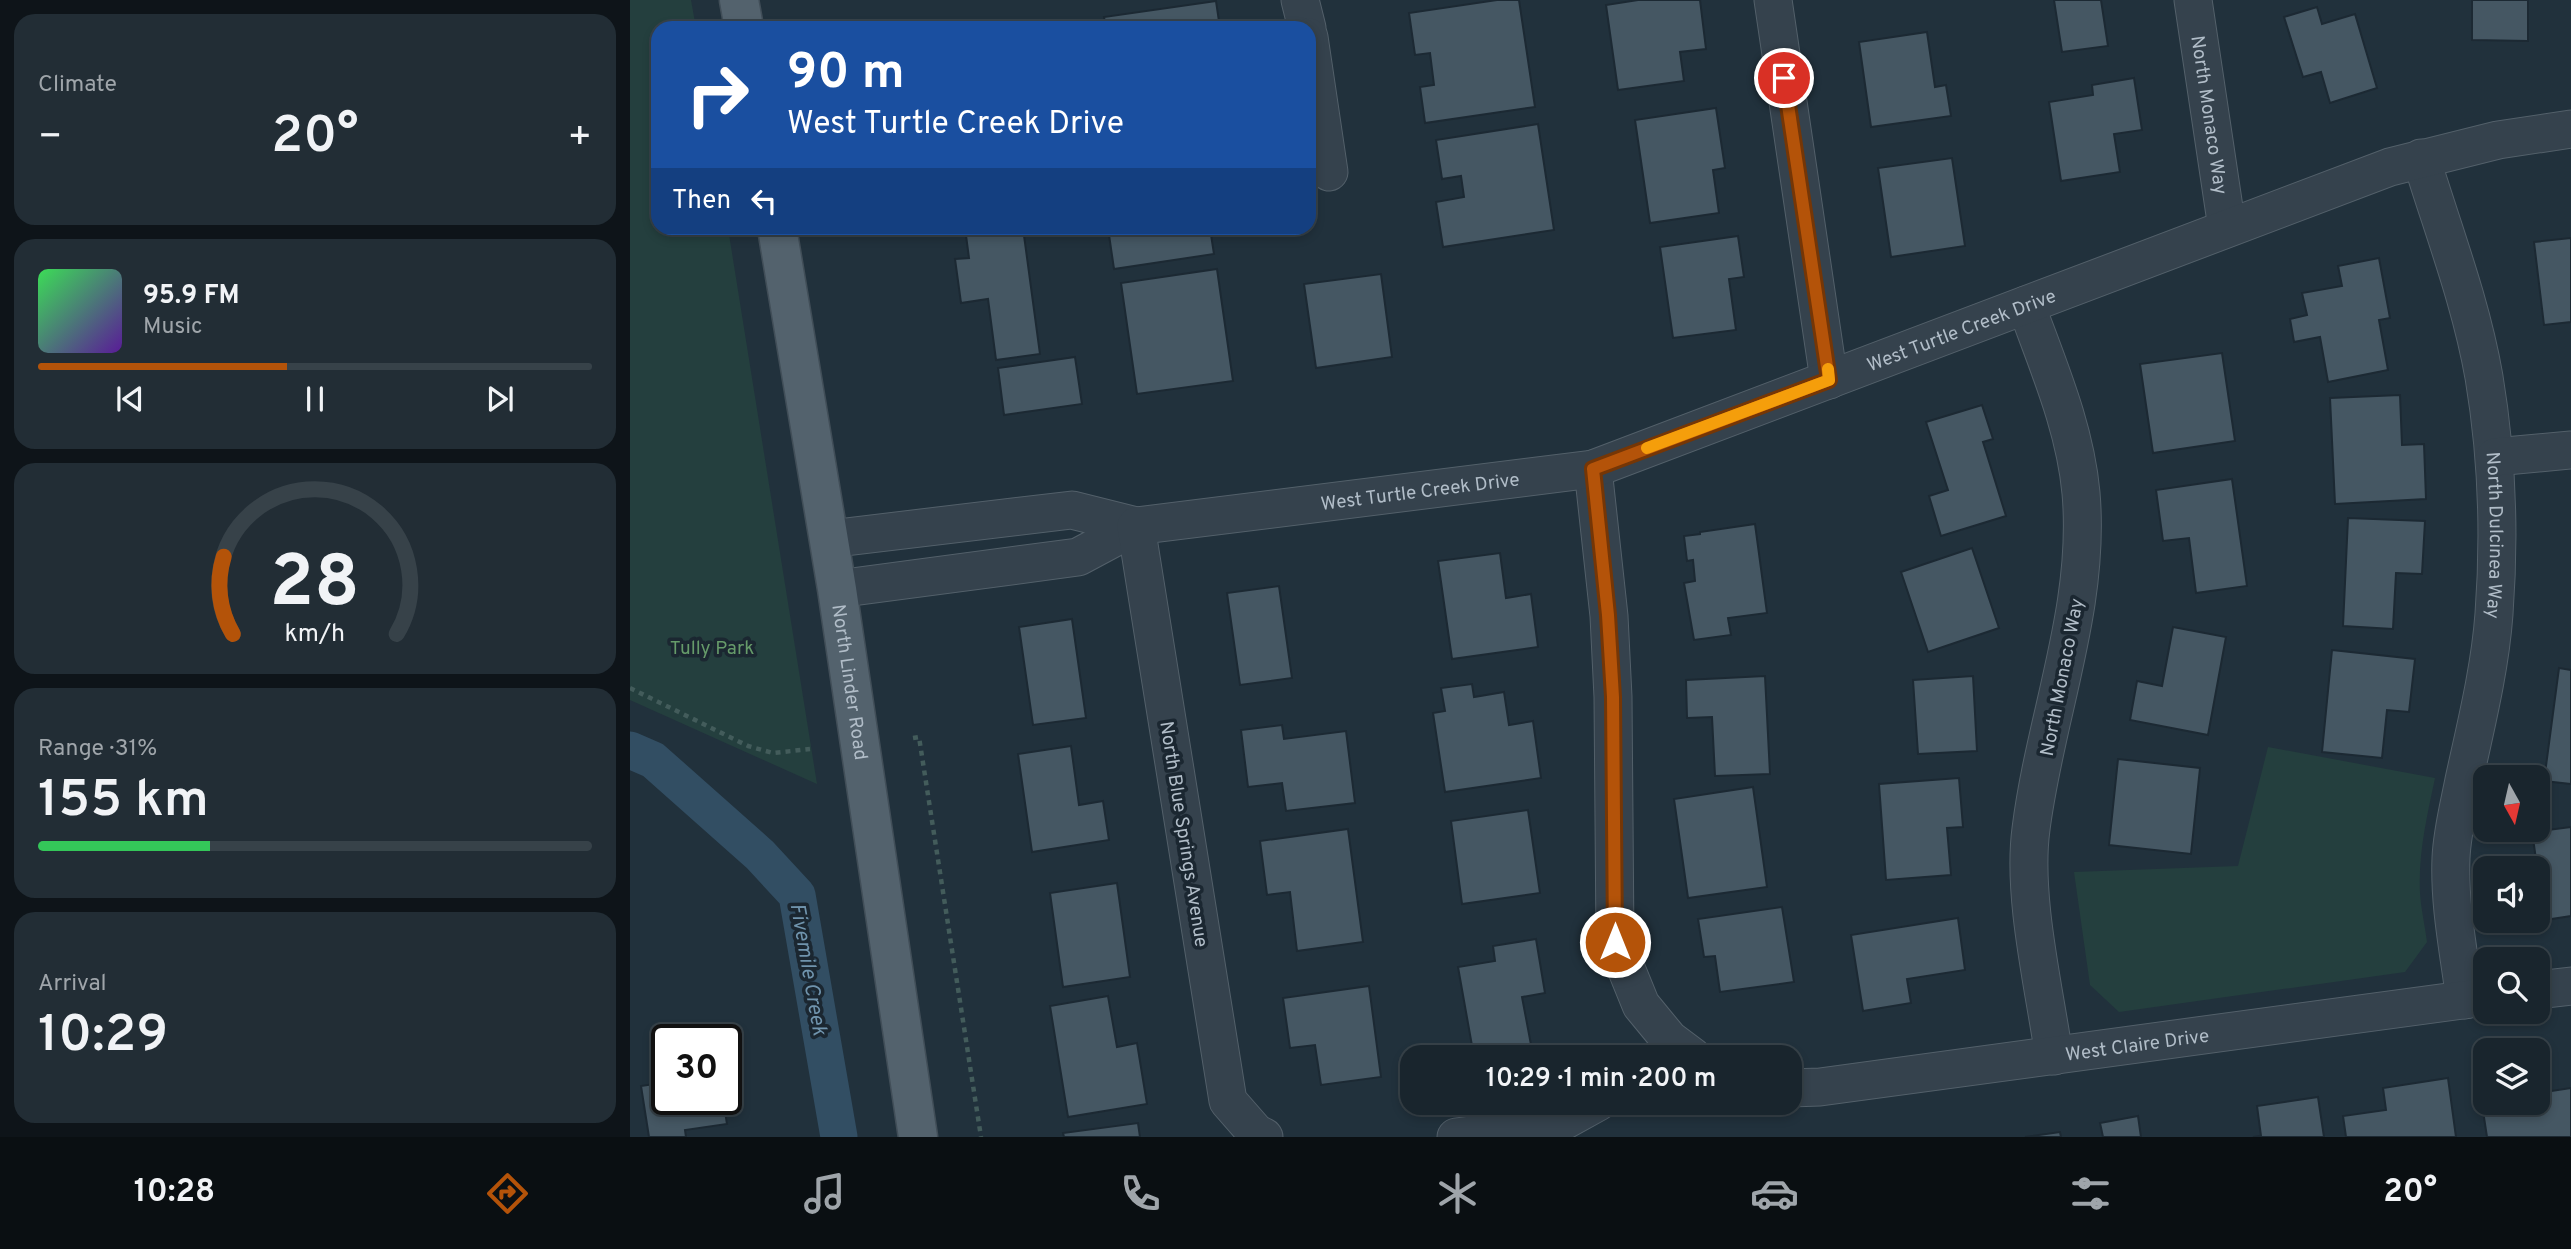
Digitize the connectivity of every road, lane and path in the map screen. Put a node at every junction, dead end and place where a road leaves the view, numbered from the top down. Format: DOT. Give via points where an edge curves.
graph roads {
  1 [pos="739,0"];
  2 [pos="1300,0"];
  3 [pos="1773,0"];
  4 [pos="2193,0"];
  5 [pos="743,21"];
  6 [pos="1305,21"];
  7 [pos="1316,84"];
  8 [pos="2571,130"];
  9 [pos="2421,158"];
  10 [pos="1329,172"];
  11 [pos="2227,228"];
  12 [pos="778,235"];
  13 [pos="2026,305"];
  14 [pos="1829,380"];
  15 [pos="2571,450"];
  16 [pos="2495,457"];
  17 [pos="1593,469"];
  18 [pos="1136,526"];
  19 [pos="829,539"];
  20 [pos="837,589"];
  21 [pos="630,688"];
  22 [pos="913,738"];
  23 [pos="810,750"];
  24 [pos="2571,986"];
  25 [pos="2550,989"];
  26 [pos="2473,990"];
  27 [pos="2473,999"];
  28 [pos="1666,1045"];
  29 [pos="2054,1055"];
  30 [pos="1802,1088"];
  31 [pos="1574,1115"];
  32 [pos="1259,1135"];
  33 [pos="918,1137"];
  34 [pos="981,1137"];
  35 [pos="1456,1137"];
  1 -- 5 [label="main road"];
  2 -- 6 [label="street"];
  3 -- 14 [label="street"];
  4 -- 11 [label="street, North Monaco Way"];
  7 -- 10 [label="street"];
  8 -- 9 [label="street, West Turtle Creek Drive" via="2498,139"];
  9 -- 11 [label="street, West Turtle Creek Drive"];
  9 -- 16 [label="street, North Dulcinea Way" via="2464,297 2483,374"];
  11 -- 13 [label="street, West Turtle Creek Drive"];
  12 -- 19 [label="main road, North Linder Road"];
  13 -- 14 [label="street, West Turtle Creek Drive"];
  13 -- 29 [label="street, North Monaco Way" via="2065,413 2075,453 2083,532 2074,613 2031,829 2033,911"];
  14 -- 17 [label="street, West Turtle Creek Drive"];
  15 -- 16 [label="street"];
  16 -- 26 [label="street, North Dulcinea Way" via="2494,616 2451,857 2452,897"];
  17 -- 18 [label="street, West Turtle Creek Drive"];
  17 -- 28 [label="street" via="1613,697 1615,942 1641,1005"];
  18 -- 19 [label="street, West Turtle Creek Drive" via="1072,510"];
  18 -- 20 [label="street, West Turtle Creek Drive" via="1078,557"];
  18 -- 32 [label="street, North Blue Springs Avenue" via="1228,1101"];
  19 -- 20 [label="main road, North Linder Road"];
  20 -- 33 [label="main road, North Linder Road"];
  21 -- 23 [label="path" via="748,746 774,754"];
  22 -- 34 [label="path" via="919,737"];
  24 -- 25 [label="street"];
  27 -- 29 [label="street, West Claire Drive"];
  29 -- 30 [label="street, West Claire Drive"];
  31 -- 35 [label="street" via="1560,1123"];
}
